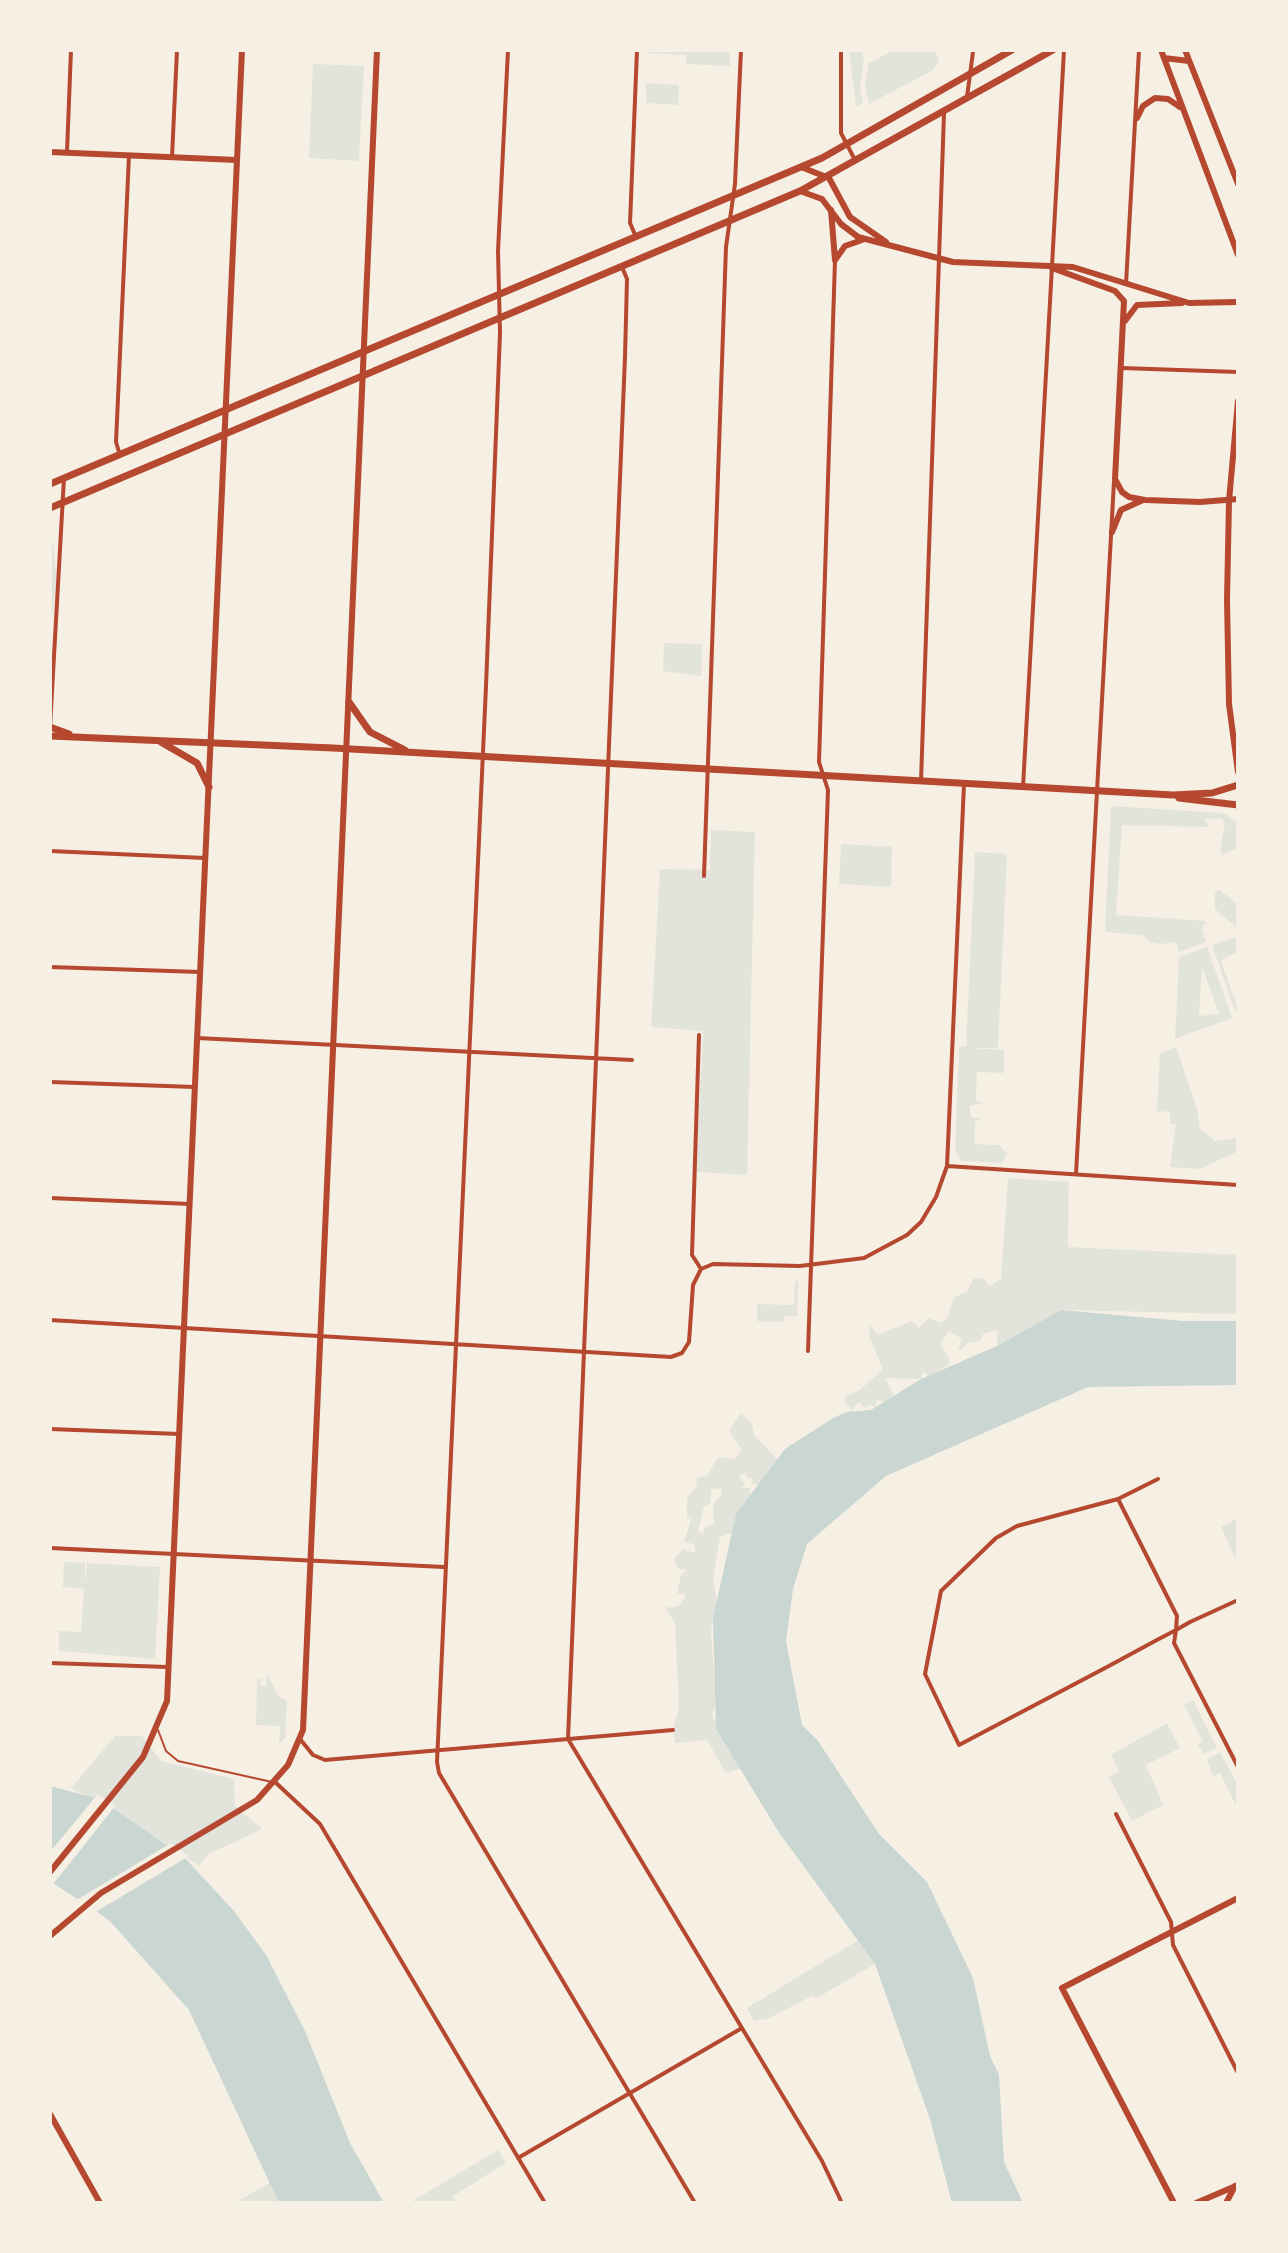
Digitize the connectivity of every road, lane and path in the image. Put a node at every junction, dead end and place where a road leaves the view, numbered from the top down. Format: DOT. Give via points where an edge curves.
graph roads {
  1 [pos="71,50"];
  2 [pos="177,50"];
  3 [pos="242,50"];
  4 [pos="377,50"];
  5 [pos="508,50"];
  6 [pos="637,50"];
  7 [pos="741,50"];
  8 [pos="841,50"];
  9 [pos="1012,50"];
  10 [pos="1053,50"];
  11 [pos="1064,50"];
  12 [pos="1139,50"];
  13 [pos="1161,50"];
  14 [pos="1185,50"];
  15 [pos="972,51"];
  16 [pos="1164,58"];
  17 [pos="1189,61"];
  18 [pos="987,64"];
  19 [pos="970,74"];
  20 [pos="967,99"];
  21 [pos="1182,109"];
  22 [pos="944,113"];
  23 [pos="1137,118"];
  24 [pos="846,145"];
  25 [pos="50,152"];
  26 [pos="67,152"];
  27 [pos="129,155"];
  28 [pos="172,157"];
  29 [pos="237,160"];
  30 [pos="856,163"];
  31 [pos="801,167"];
  32 [pos="829,178"];
  33 [pos="1238,184"];
  34 [pos="800,191"];
  35 [pos="733,196"];
  36 [pos="831,210"];
  37 [pos="729,221"];
  38 [pos="1230,232"];
  39 [pos="636,237"];
  40 [pos="865,240"];
  41 [pos="1238,240"];
  42 [pos="890,244"];
  43 [pos="1238,255"];
  44 [pos="940,258"];
  45 [pos="835,260"];
  46 [pos="621,267"];
  47 [pos="1052,268"];
  48 [pos="1126,284"];
  49 [pos="499,295"];
  50 [pos="1238,302"];
  51 [pos="1189,303"];
  52 [pos="500,318"];
  53 [pos="1125,323"];
  54 [pos="364,352"];
  55 [pos="1121,368"];
  56 [pos="1238,372"];
  57 [pos="364,376"];
  58 [pos="1238,401"];
  59 [pos="225,412"];
  60 [pos="224,435"];
  61 [pos="120,455"];
  62 [pos="64,478"];
  63 [pos="1115,479"];
  64 [pos="50,484"];
  65 [pos="1238,499"];
  66 [pos="1145,500"];
  67 [pos="1229,501"];
  68 [pos="60,504"];
  69 [pos="50,508"];
  70 [pos="1112,532"];
  71 [pos="349,702"];
  72 [pos="50,727"];
  73 [pos="71,734"];
  74 [pos="50,736"];
  75 [pos="153,738"];
  76 [pos="211,742"];
  77 [pos="347,749"];
  78 [pos="411,752"];
  79 [pos="483,757"];
  80 [pos="607,764"];
  81 [pos="708,769"];
  82 [pos="1238,772"];
  83 [pos="823,775"];
  84 [pos="921,781"];
  85 [pos="964,784"];
  86 [pos="1238,785"];
  87 [pos="209,787"];
  88 [pos="1023,787"];
  89 [pos="1099,791"];
  90 [pos="1173,795"];
  91 [pos="1238,805"];
  92 [pos="50,851"];
  93 [pos="205,858"];
  94 [pos="704,876"];
  95 [pos="50,967"];
  96 [pos="200,972"];
  97 [pos="699,1035"];
  98 [pos="197,1038"];
  99 [pos="334,1045"];
  100 [pos="470,1051"];
  101 [pos="596,1058"];
  102 [pos="632,1060"];
  103 [pos="50,1082"];
  104 [pos="195,1087"];
  105 [pos="947,1166"];
  106 [pos="1076,1174"];
  107 [pos="1238,1185"];
  108 [pos="50,1198"];
  109 [pos="190,1204"];
  110 [pos="813,1264"];
  111 [pos="701,1269"];
  112 [pos="50,1320"];
  113 [pos="184,1328"];
  114 [pos="322,1337"];
  115 [pos="455,1345"];
  116 [pos="808,1351"];
  117 [pos="585,1353"];
  118 [pos="50,1429"];
  119 [pos="179,1434"];
  120 [pos="1158,1479"];
  121 [pos="1118,1499"];
  122 [pos="50,1548"];
  123 [pos="174,1554"];
  124 [pos="313,1560"];
  125 [pos="444,1567"];
  126 [pos="1238,1600"];
  127 [pos="1176,1630"];
  128 [pos="50,1663"];
  129 [pos="170,1667"];
  130 [pos="158,1730"];
  131 [pos="673,1730"];
  132 [pos="300,1739"];
  133 [pos="568,1739"];
  134 [pos="437,1751"];
  135 [pos="1238,1767"];
  136 [pos="275,1782"];
  137 [pos="1116,1814"];
  138 [pos="50,1872"];
  139 [pos="1238,1898"];
  140 [pos="1172,1932"];
  141 [pos="50,1936"];
  142 [pos="742,2028"];
  143 [pos="1238,2073"];
  144 [pos="630,2094"];
  145 [pos="50,2114"];
  146 [pos="518,2158"];
  147 [pos="1236,2186"];
  148 [pos="100,2203"];
  149 [pos="545,2203"];
  150 [pos="695,2203"];
  151 [pos="842,2203"];
  152 [pos="1174,2203"];
  153 [pos="1196,2203"];
  154 [pos="1226,2203"];
  1 -- 26 [label="street"];
  2 -- 28 [label="street"];
  3 -- 29 [label="main road"];
  4 -- 54 [label="main road"];
  5 -- 49 [label="street"];
  6 -- 39 [label="street" via="630,223"];
  7 -- 35 [label="street"];
  8 -- 24 [label="street" via="839,112"];
  9 -- 18 [label="main road"];
  10 -- 20 [label="main road"];
  11 -- 47 [label="street"];
  12 -- 23 [label="street"];
  13 -- 16 [label="main road"];
  14 -- 17 [label="main road"];
  15 -- 18 [label="street"];
  15 -- 19 [label="street"];
  16 -- 17 [label="main road"];
  16 -- 21 [label="main road"];
  17 -- 33 [label="main road"];
  18 -- 19 [label="main road"];
  19 -- 20 [label="street"];
  19 -- 24 [label="main road"];
  20 -- 22 [label="main road"];
  21 -- 23 [label="main road" via="1155,98"];
  21 -- 38 [label="main road"];
  22 -- 30 [label="main road"];
  22 -- 44 [label="street"];
  23 -- 48 [label="street"];
  24 -- 30 [label="street"];
  24 -- 31 [label="main road"];
  25 -- 26 [label="main road"];
  26 -- 27 [label="main road"];
  27 -- 28 [label="main road"];
  27 -- 61 [label="street" via="116,442"];
  28 -- 29 [label="main road"];
  29 -- 59 [label="main road"];
  30 -- 32 [label="main road"];
  31 -- 32 [label="main road"];
  31 -- 35 [label="main road"];
  32 -- 34 [label="main road"];
  32 -- 42 [label="main road" via="850,217"];
  34 -- 36 [label="main road" via="822,199"];
  34 -- 37 [label="main road"];
  35 -- 37 [label="street"];
  35 -- 39 [label="main road"];
  36 -- 40 [label="main road" via="848,231"];
  36 -- 45 [label="main road"];
  37 -- 46 [label="main road"];
  37 -- 81 [label="street"];
  38 -- 41 [label="main road"];
  38 -- 43 [label="main road"];
  39 -- 49 [label="main road"];
  40 -- 42 [label="main road"];
  40 -- 45 [label="main road" via="845,246"];
  42 -- 44 [label="main road"];
  44 -- 47 [label="main road"];
  44 -- 84 [label="street"];
  45 -- 83 [label="street" via="819,762"];
  46 -- 52 [label="main road"];
  46 -- 80 [label="street" via="627,279 625,357"];
  47 -- 48 [label="main road" via="1073,267"];
  47 -- 53 [label="main road" via="1109,289 1124,301"];
  47 -- 88 [label="street"];
  48 -- 51 [label="main road"];
  49 -- 52 [label="street"];
  49 -- 54 [label="main road"];
  50 -- 51 [label="main road"];
  51 -- 53 [label="main road" via="1137,305"];
  52 -- 57 [label="main road"];
  52 -- 79 [label="street"];
  53 -- 55 [label="main road"];
  54 -- 57 [label="main road"];
  54 -- 59 [label="main road"];
  55 -- 56 [label="street"];
  55 -- 63 [label="main road"];
  57 -- 60 [label="main road"];
  57 -- 71 [label="main road"];
  58 -- 67 [label="main road"];
  59 -- 60 [label="main road"];
  59 -- 61 [label="main road"];
  60 -- 68 [label="main road"];
  60 -- 76 [label="main road"];
  61 -- 62 [label="main road"];
  62 -- 64 [label="main road"];
  62 -- 68 [label="street"];
  63 -- 66 [label="main road" via="1125,495"];
  63 -- 70 [label="street"];
  65 -- 67 [label="main road"];
  66 -- 67 [label="main road"];
  66 -- 70 [label="main road" via="1124,507"];
  67 -- 82 [label="main road" via="1229,704"];
  68 -- 69 [label="main road"];
  68 -- 72 [label="street"];
  70 -- 89 [label="street"];
  71 -- 77 [label="main road"];
  71 -- 78 [label="main road" via="370,732"];
  72 -- 73 [label="main road"];
  73 -- 74 [label="main road"];
  73 -- 75 [label="main road"];
  75 -- 76 [label="main road"];
  75 -- 87 [label="main road" via="194,760"];
  76 -- 77 [label="main road"];
  76 -- 87 [label="main road"];
  77 -- 78 [label="main road"];
  77 -- 99 [label="main road"];
  78 -- 79 [label="main road"];
  79 -- 80 [label="main road"];
  79 -- 100 [label="street"];
  80 -- 81 [label="main road"];
  80 -- 101 [label="street"];
  81 -- 83 [label="main road"];
  81 -- 94 [label="street"];
  83 -- 84 [label="main road"];
  83 -- 110 [label="street" via="828,790"];
  84 -- 85 [label="main road"];
  85 -- 88 [label="main road"];
  85 -- 105 [label="street"];
  86 -- 90 [label="main road"];
  87 -- 93 [label="main road"];
  88 -- 89 [label="main road"];
  89 -- 90 [label="main road"];
  89 -- 106 [label="street"];
  90 -- 91 [label="main road"];
  92 -- 93 [label="street"];
  93 -- 96 [label="main road"];
  95 -- 96 [label="street"];
  96 -- 98 [label="main road"];
  97 -- 111 [label="street" via="692,1255"];
  98 -- 99 [label="street"];
  98 -- 104 [label="main road"];
  99 -- 100 [label="street"];
  99 -- 114 [label="main road"];
  100 -- 101 [label="street"];
  100 -- 115 [label="street"];
  101 -- 102 [label="street"];
  101 -- 117 [label="street"];
  103 -- 104 [label="street"];
  104 -- 109 [label="main road"];
  105 -- 106 [label="street"];
  105 -- 110 [label="street" via="936,1197 907,1235 864,1258"];
  106 -- 107 [label="street"];
  108 -- 109 [label="street"];
  109 -- 113 [label="main road"];
  110 -- 111 [label="street" via="713,1264"];
  110 -- 116 [label="street"];
  111 -- 117 [label="street" via="693,1285 689,1342 682,1353"];
  112 -- 113 [label="street"];
  113 -- 114 [label="street"];
  113 -- 119 [label="main road"];
  114 -- 115 [label="street"];
  114 -- 124 [label="main road"];
  115 -- 117 [label="street"];
  115 -- 125 [label="street"];
  117 -- 133 [label="street"];
  118 -- 119 [label="street"];
  119 -- 123 [label="main road"];
  120 -- 121 [label="street"];
  121 -- 127 [label="street" via="1177,1616"];
  121 -- 127 [label="street" via="1010,1529 996,1538 941,1591 925,1674 959,1745"];
  122 -- 123 [label="street"];
  123 -- 124 [label="street"];
  123 -- 129 [label="main road"];
  124 -- 125 [label="street"];
  124 -- 132 [label="main road"];
  125 -- 134 [label="street"];
  126 -- 127 [label="street"];
  127 -- 135 [label="street" via="1174,1643"];
  128 -- 129 [label="street"];
  129 -- 130 [label="main road"];
  130 -- 136 [label="lane" via="166,1751 178,1761"];
  130 -- 138 [label="main road" via="145,1754"];
  131 -- 133 [label="street"];
  132 -- 134 [label="street" via="325,1760"];
  132 -- 136 [label="main road"];
  133 -- 134 [label="street"];
  133 -- 142 [label="street"];
  134 -- 144 [label="street" via="439,1773"];
  136 -- 141 [label="main road" via="239,1812 101,1893"];
  136 -- 146 [label="street" via="320,1824"];
  137 -- 140 [label="street"];
  139 -- 140 [label="main road"];
  140 -- 143 [label="street" via="1173,1945"];
  140 -- 152 [label="main road" via="1062,1988"];
  142 -- 144 [label="street"];
  142 -- 151 [label="street"];
  144 -- 146 [label="street"];
  144 -- 150 [label="street"];
  145 -- 148 [label="main road"];
  146 -- 149 [label="street"];
  147 -- 153 [label="main road"];
  147 -- 154 [label="main road"];
}
